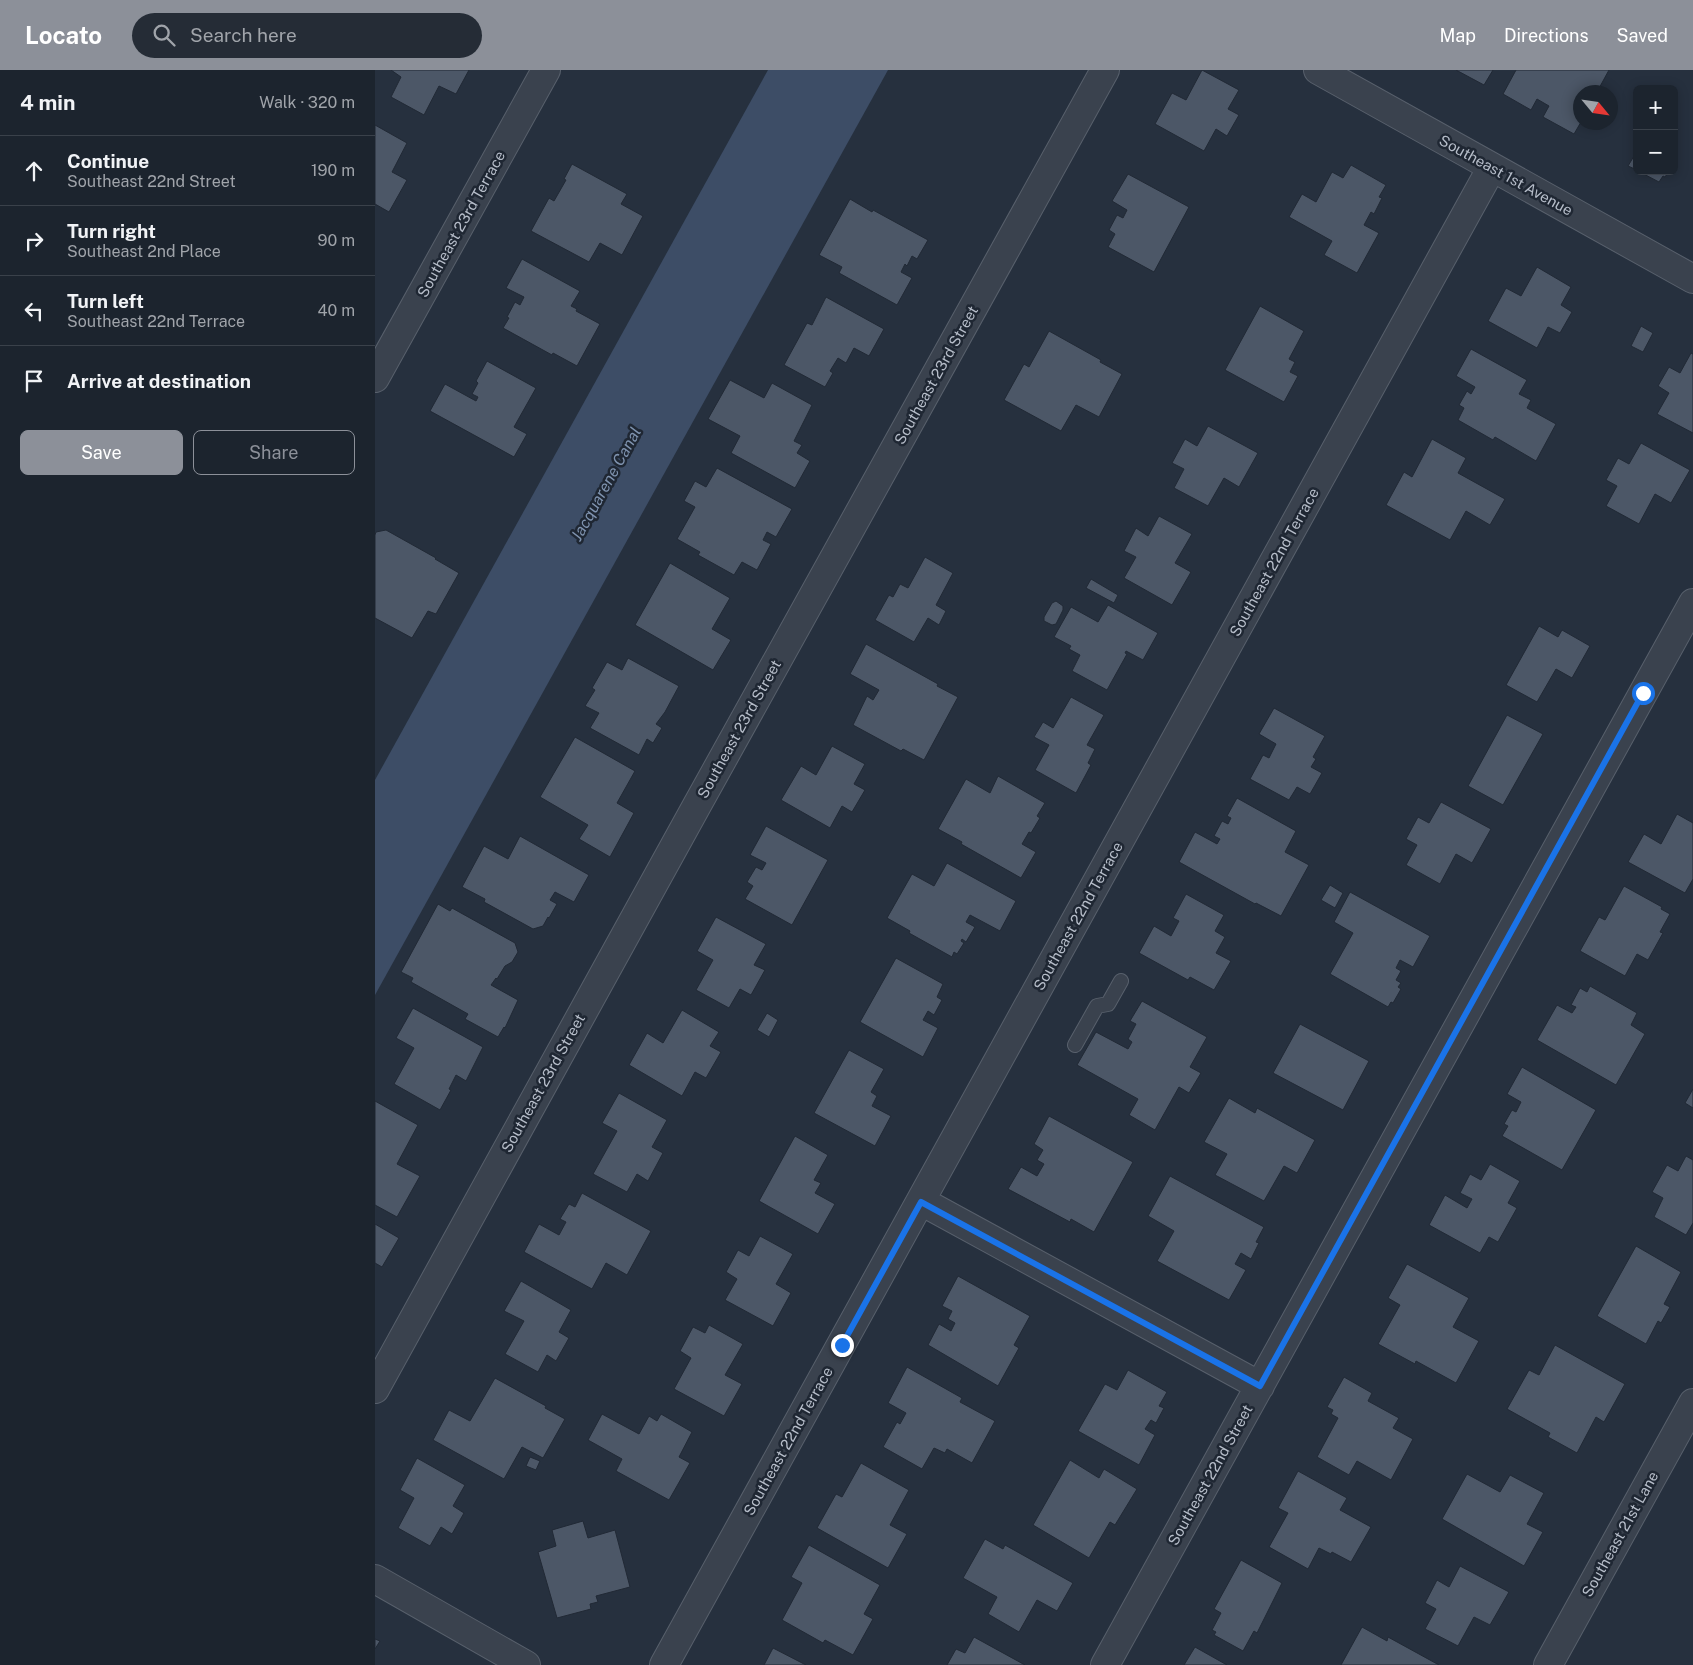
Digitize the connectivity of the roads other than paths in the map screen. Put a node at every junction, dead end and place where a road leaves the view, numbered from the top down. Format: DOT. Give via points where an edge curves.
graph roads {
  1 [pos="547,70"];
  2 [pos="1105,70"];
  3 [pos="1318,70"];
  4 [pos="1492,167"];
  5 [pos="1693,279"];
  6 [pos="375,378"];
  7 [pos="1693,603"];
  8 [pos="1121,981"];
  9 [pos="1075,1045"];
  10 [pos="921,1202"];
  11 [pos="1260,1386"];
  12 [pos="375,1389"];
  13 [pos="1693,1403"];
  14 [pos="375,1579"];
  15 [pos="526,1665"];
  16 [pos="664,1665"];
  17 [pos="1105,1665"];
  18 [pos="1548,1665"];
  1 -- 6 [label="street, Southeast 23rd Terrace"];
  2 -- 12 [label="street, Southeast 23rd Street"];
  3 -- 4 [label="street, Southeast 1st Avenue"];
  4 -- 5 [label="street, Southeast 1st Avenue"];
  4 -- 10 [label="street, Southeast 22nd Terrace"];
  7 -- 11 [label="street, Southeast 22nd Street"];
  8 -- 9 [label="lane" via="1108,1004 1097,1006"];
  10 -- 11 [label="street"];
  10 -- 16 [label="street, Southeast 22nd Terrace"];
  11 -- 17 [label="street, Southeast 22nd Street"];
  13 -- 18 [label="street, Southeast 21st Lane"];
  14 -- 15 [label="street"];
}
